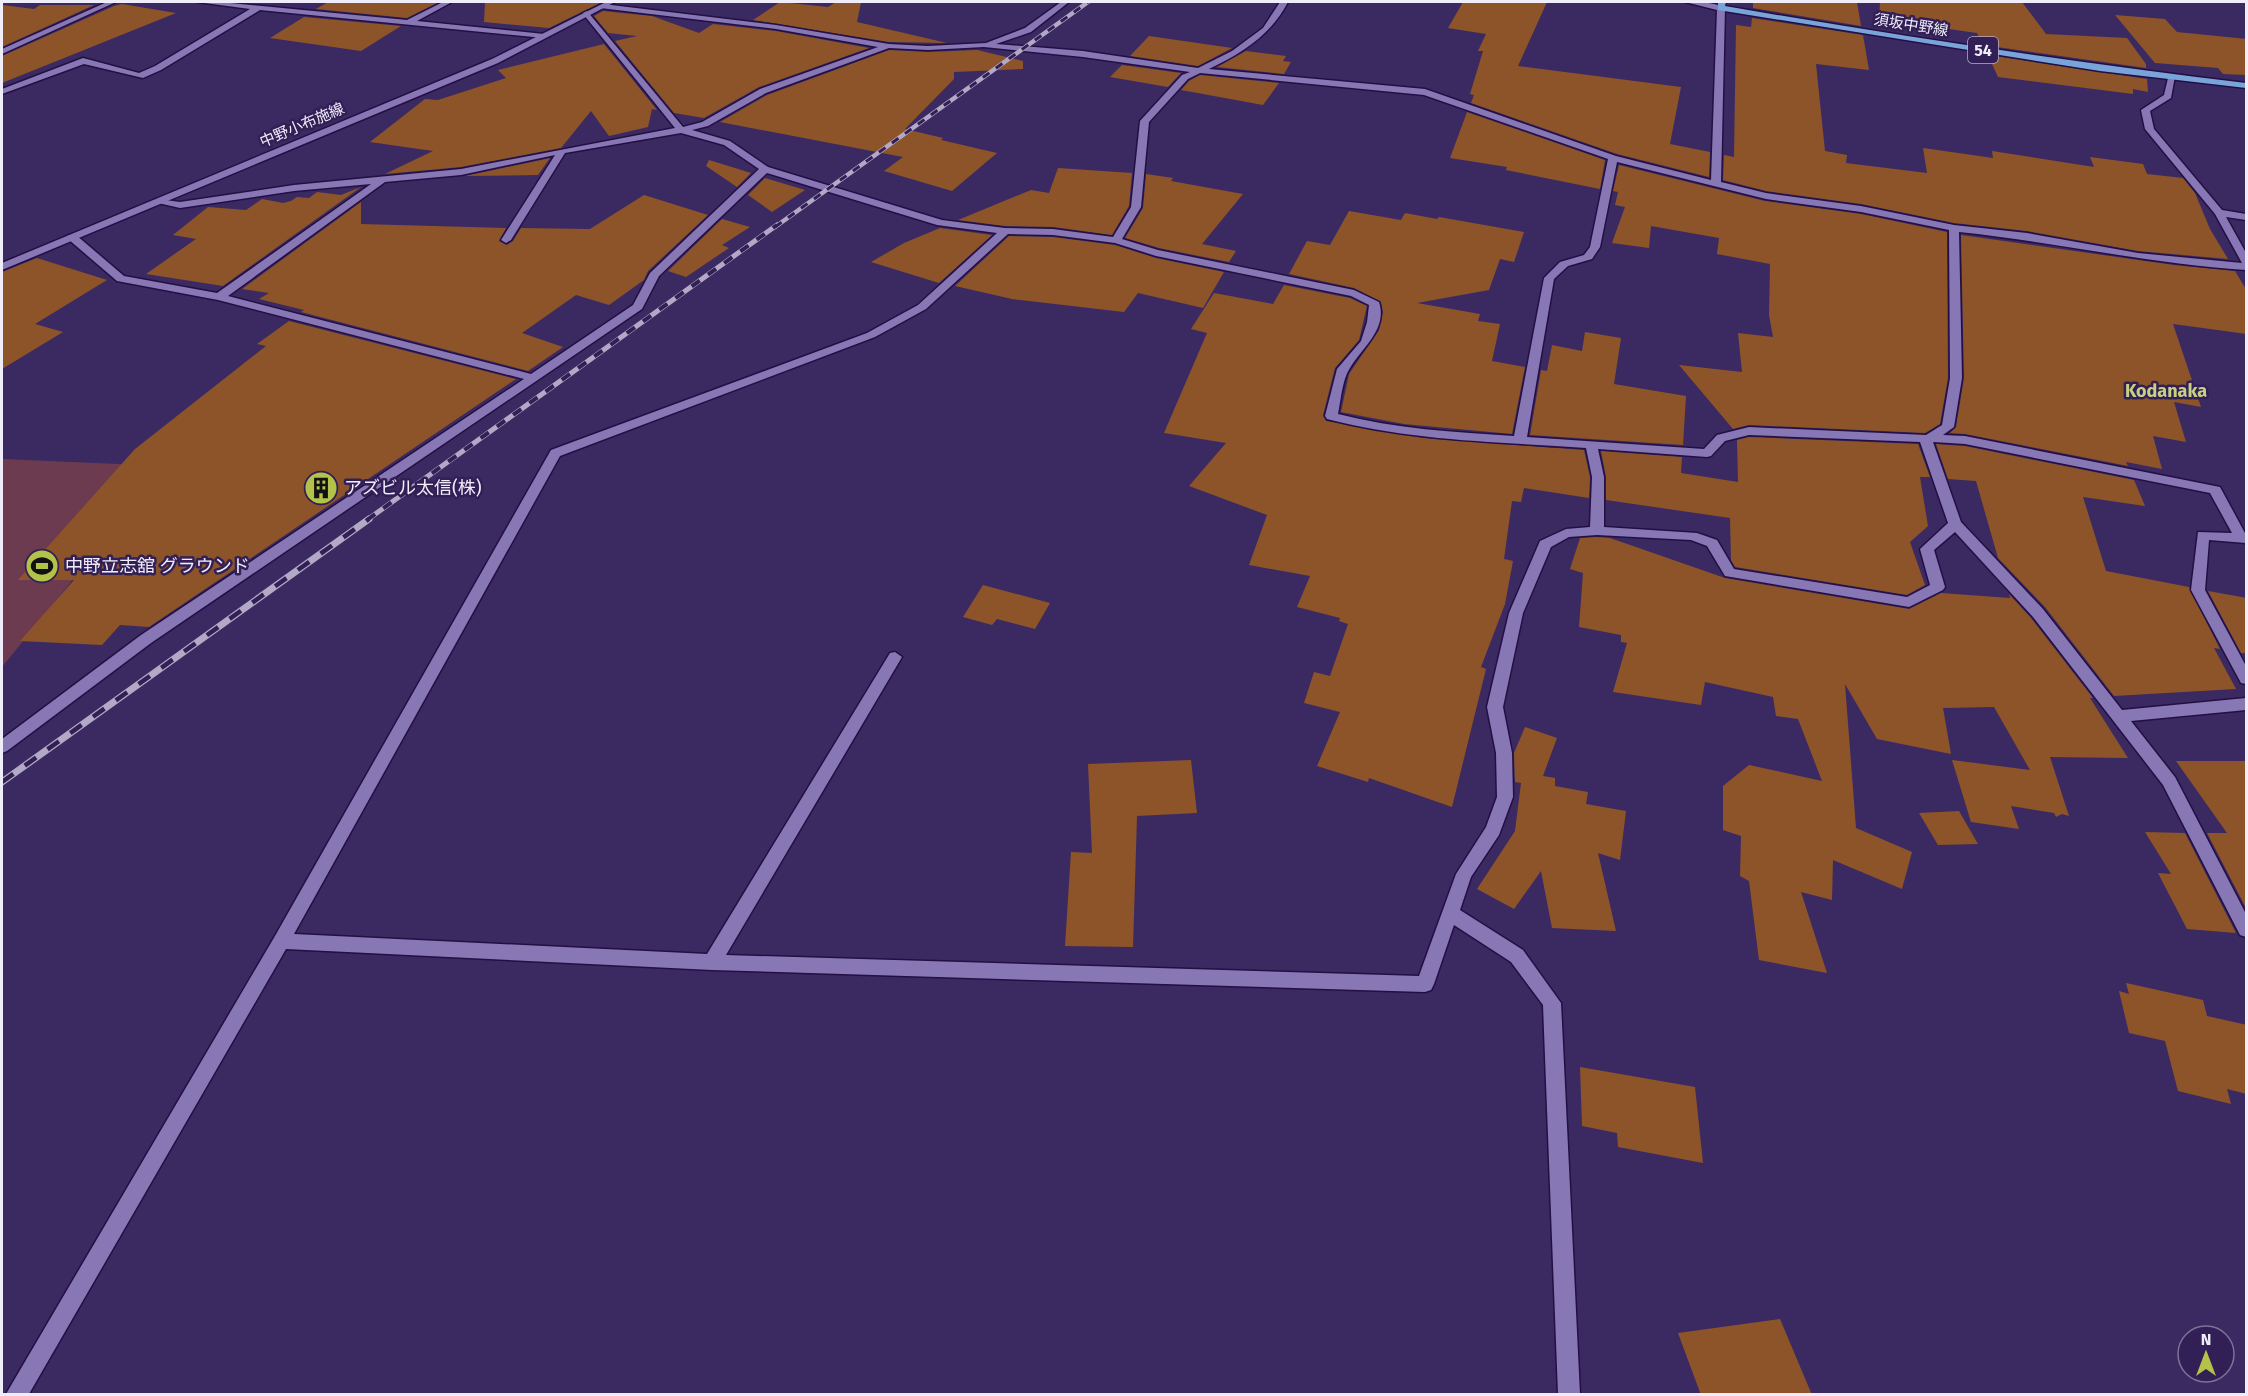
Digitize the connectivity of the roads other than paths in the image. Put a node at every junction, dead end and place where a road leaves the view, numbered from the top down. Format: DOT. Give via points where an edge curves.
graph roads {
  1 [pos="112,2"];
  2 [pos="201,2"];
  3 [pos="448,2"];
  4 [pos="1065,2"];
  5 [pos="1284,2"];
  6 [pos="1689,2"];
  7 [pos="607,4"];
  8 [pos="1721,4"];
  9 [pos="258,8"];
  10 [pos="587,13"];
  11 [pos="409,22"];
  12 [pos="544,36"];
  13 [pos="984,45"];
  14 [pos="889,46"];
  15 [pos="2,52"];
  16 [pos="1197,70"];
  17 [pos="2172,78"];
  18 [pos="2247,86"];
  19 [pos="2,92"];
  20 [pos="681,130"];
  21 [pos="562,151"];
  22 [pos="1613,158"];
  23 [pos="765,169"];
  24 [pos="382,180"];
  25 [pos="1716,183"];
  26 [pos="161,201"];
  27 [pos="2219,213"];
  28 [pos="2247,217"];
  29 [pos="1954,228"];
  30 [pos="1005,231"];
  31 [pos="72,237"];
  32 [pos="506,240"];
  33 [pos="1116,240"];
  34 [pos="2247,262"];
  35 [pos="2,267"];
  36 [pos="2247,267"];
  37 [pos="219,297"];
  38 [pos="533,378"];
  39 [pos="1520,439"];
  40 [pos="1926,440"];
  41 [pos="1591,444"];
  42 [pos="1955,524"];
  43 [pos="1597,531"];
  44 [pos="2244,538"];
  45 [pos="895,657"];
  46 [pos="2247,679"];
  47 [pos="2247,704"];
  48 [pos="2121,716"];
  49 [pos="2,747"];
  50 [pos="1451,914"];
  51 [pos="2247,930"];
  52 [pos="281,941"];
  53 [pos="712,962"];
  54 [pos="17,1395"];
  55 [pos="1569,1395"];
  1 -- 15 [label="street"];
  2 -- 9 [label="street"];
  3 -- 11 [label="street"];
  4 -- 13 [label="street" via="1028,30"];
  5 -- 16 [label="street" via="1266,30 1235,53"];
  6 -- 8 [label="street"];
  7 -- 10 [label="street, 中野小布施線"];
  7 -- 14 [label="street"];
  8 -- 17 [label="main road, 須坂中野線 / 54" via="1796,21"];
  8 -- 25 [label="street"];
  9 -- 11 [label="street"];
  9 -- 19 [label="street" via="140,76 83,61"];
  10 -- 12 [label="street, 中野小布施線"];
  10 -- 20 [label="street"];
  11 -- 12 [label="street"];
  12 -- 26 [label="street, 中野小布施線" via="495,61"];
  13 -- 14 [label="street"];
  13 -- 16 [label="street"];
  14 -- 20 [label="street" via="763,91 705,124"];
  16 -- 22 [label="street" via="1425,92"];
  16 -- 33 [label="street" via="1185,77 1145,122 1136,207"];
  17 -- 18 [label="main road, 須坂中野線 / 54"];
  17 -- 27 [label="street" via="2168,96 2145,110 2150,129"];
  20 -- 21 [label="street"];
  20 -- 23 [label="street" via="728,143"];
  21 -- 24 [label="street" via="461,172"];
  21 -- 32 [label="street"];
  22 -- 25 [label="street"];
  22 -- 39 [label="street" via="1595,248 1588,257 1564,264 1549,278"];
  23 -- 30 [label="street" via="941,223"];
  23 -- 38 [label="street" via="654,275 638,307"];
  24 -- 26 [label="street" via="180,205"];
  24 -- 37 [label="street"];
  25 -- 29 [label="street" via="1766,196 1861,209"];
  26 -- 31 [label="street, 中野小布施線"];
  27 -- 28 [label="street"];
  27 -- 34 [label="street"];
  29 -- 36 [label="street" via="2027,236 2138,256"];
  29 -- 40 [label="street" via="1956,378 1948,427"];
  30 -- 33 [label="street"];
  30 -- 52 [label="street" via="922,307 871,335 555,453"];
  31 -- 35 [label="street, 中野小布施線"];
  31 -- 37 [label="street" via="121,279"];
  33 -- 39 [label="street" via="1156,253 1354,293 1376,304 1365,342 1343,369 1331,416 1373,427 1421,433"];
  37 -- 38 [label="street"];
  38 -- 49 [label="street" via="146,639"];
  39 -- 41 [label="street"];
  40 -- 41 [label="street" via="1749,431 1721,438 1707,453"];
  40 -- 42 [label="street"];
  40 -- 44 [label="street" via="1965,440 2215,490"];
  41 -- 43 [label="street" via="1598,477"];
  42 -- 43 [label="street" via="1927,549 1938,587 1909,602 1730,573 1712,543 1692,536"];
  42 -- 48 [label="street" via="2038,613"];
  43 -- 50 [label="street" via="1566,533 1545,544 1516,613 1495,707 1504,753 1506,797 1493,830 1464,874"];
  44 -- 46 [label="street" via="2203,535 2198,590"];
  45 -- 53 [label="street"];
  47 -- 48 [label="street"];
  48 -- 51 [label="street" via="2169,781"];
  50 -- 53 [label="street" via="1425,984"];
  50 -- 55 [label="street" via="1517,956 1552,1003"];
  52 -- 53 [label="street"];
  52 -- 54 [label="street"];
}
